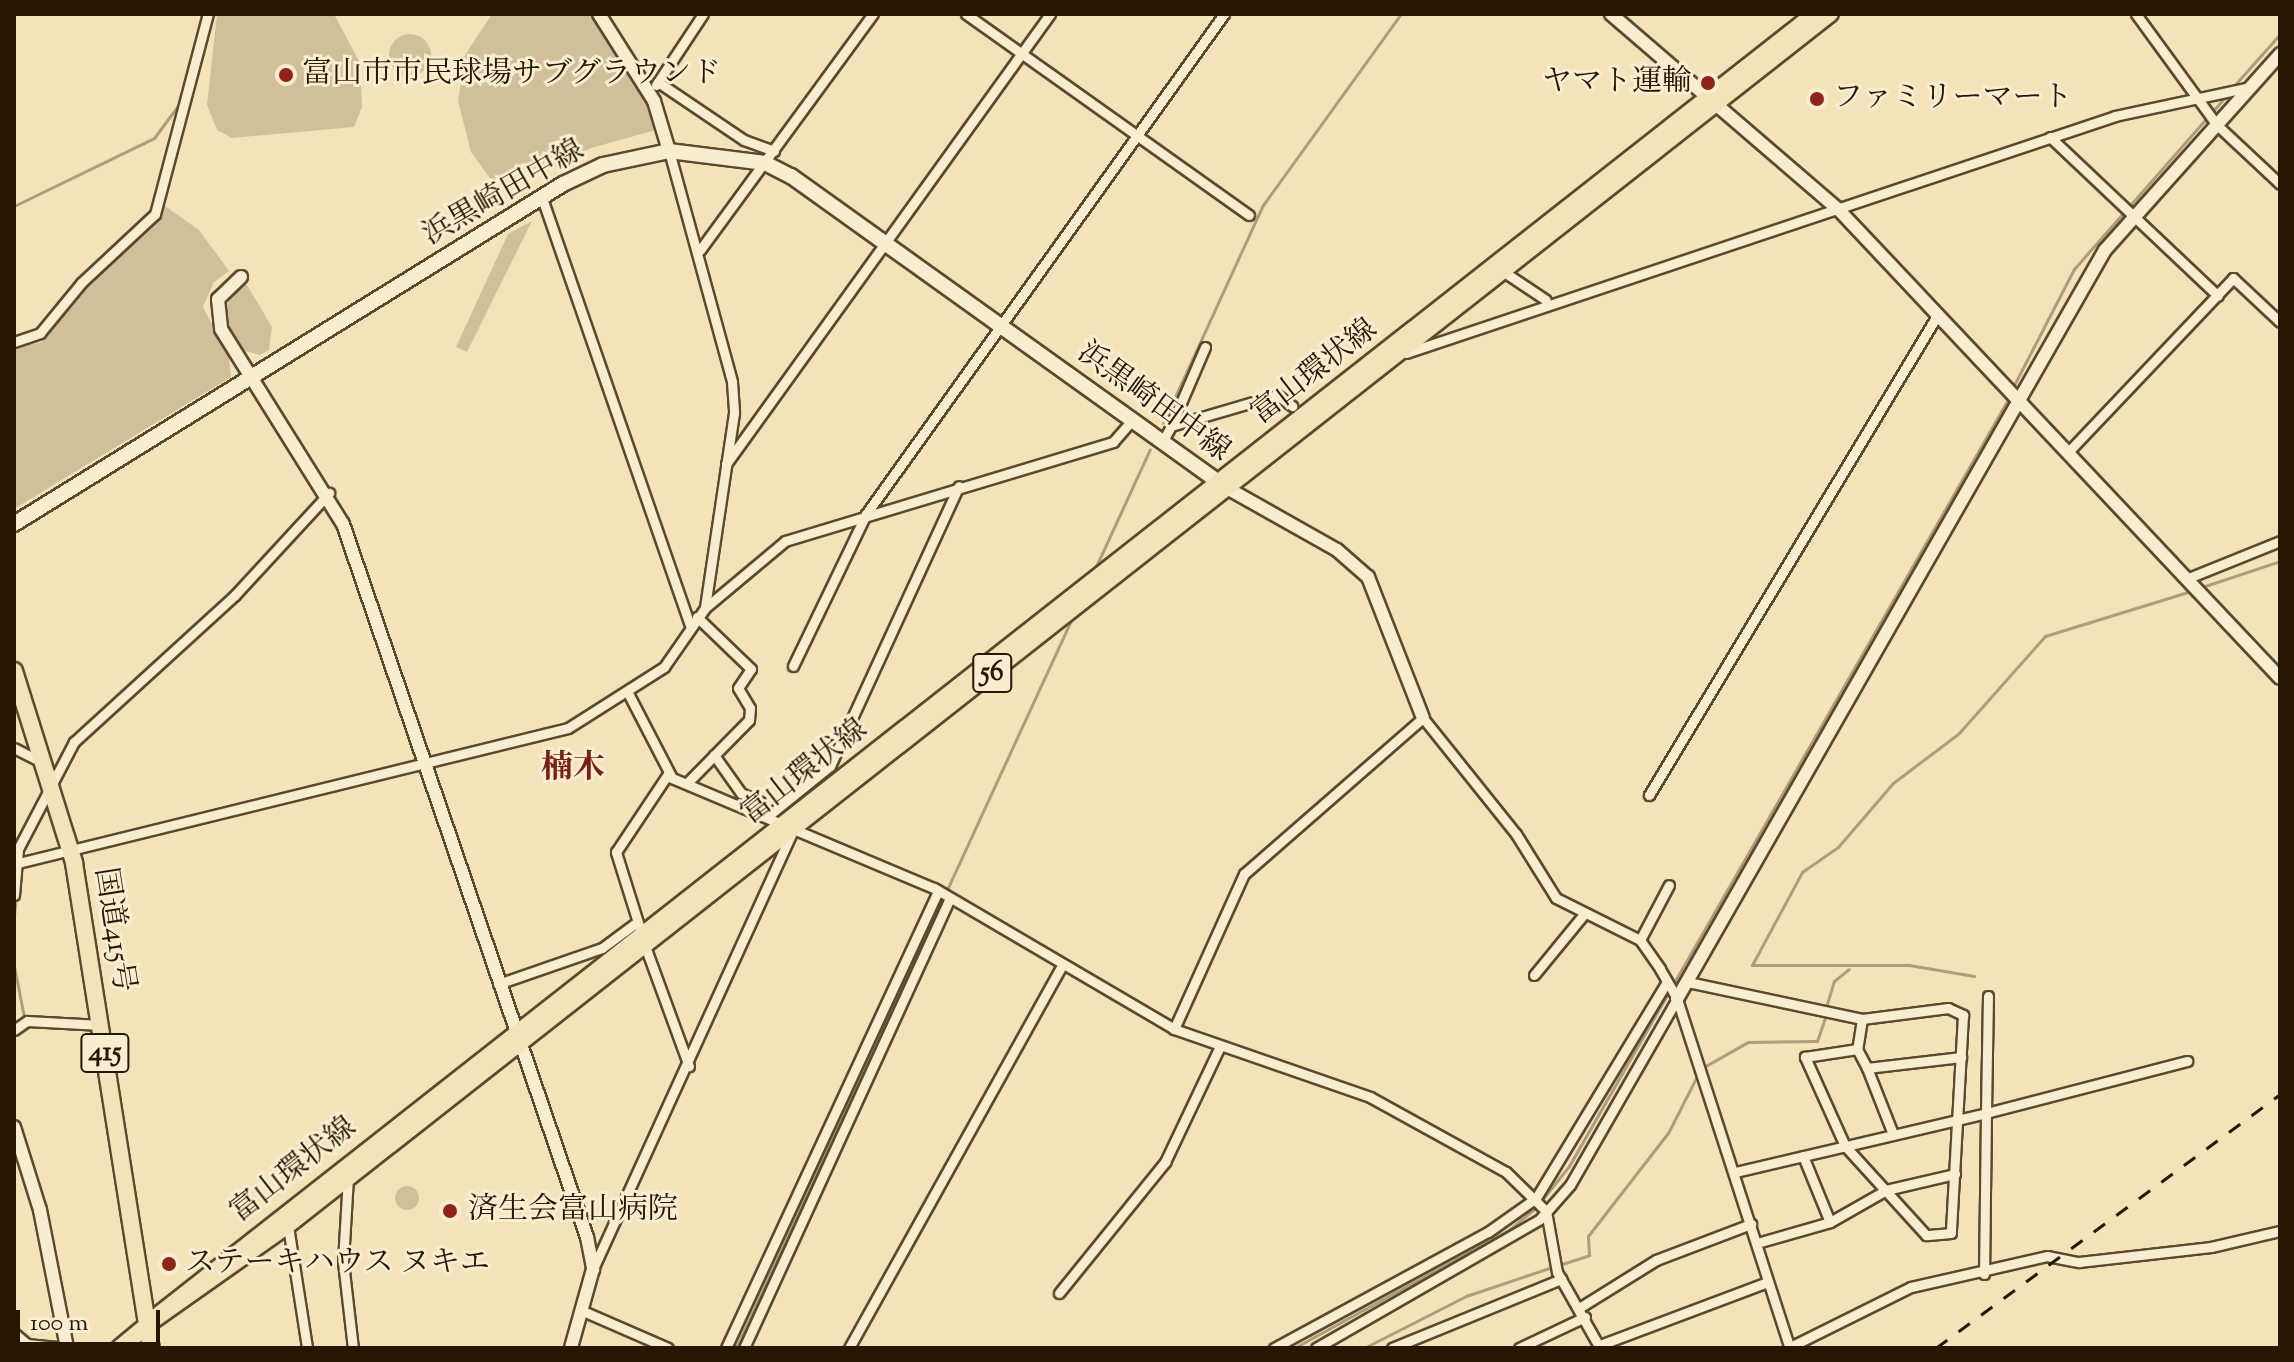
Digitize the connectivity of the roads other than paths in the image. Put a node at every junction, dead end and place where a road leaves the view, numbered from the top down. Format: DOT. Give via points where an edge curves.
graph roads {
  1 [pos="208,14"];
  2 [pos="599,14"];
  3 [pos="703,14"];
  4 [pos="966,14"];
  5 [pos="1050,14"];
  6 [pos="1224,14"];
  7 [pos="1611,14"];
  8 [pos="1813,14"];
  9 [pos="1831,14"];
  10 [pos="2136,14"];
  11 [pos="871,15"];
  12 [pos="1022,53"];
  13 [pos="2280,54"];
  14 [pos="658,82"];
  15 [pos="2250,87"];
  16 [pos="650,94"];
  17 [pos="2196,97"];
  18 [pos="1714,102"];
  19 [pos="2217,125"];
  20 [pos="1139,134"];
  21 [pos="2050,137"];
  22 [pos="669,151"];
  23 [pos="769,157"];
  24 [pos="2280,184"];
  25 [pos="542,198"];
  26 [pos="1838,209"];
  27 [pos="1249,215"];
  28 [pos="2135,217"];
  29 [pos="886,242"];
  30 [pos="700,250"];
  31 [pos="1504,272"];
  32 [pos="241,277"];
  33 [pos="2218,296"];
  34 [pos="1546,300"];
  35 [pos="1938,314"];
  36 [pos="2280,322"];
  37 [pos="1001,325"];
  38 [pos="14,342"];
  39 [pos="1205,347"];
  40 [pos="1399,355"];
  41 [pos="252,377"];
  42 [pos="2023,400"];
  43 [pos="1292,406"];
  44 [pos="1133,419"];
  45 [pos="1171,426"];
  46 [pos="1163,441"];
  47 [pos="2070,450"];
  48 [pos="726,464"];
  49 [pos="1223,485"];
  50 [pos="959,486"];
  51 [pos="329,493"];
  52 [pos="866,514"];
  53 [pos="14,524"];
  54 [pos="2280,541"];
  55 [pos="2191,577"];
  56 [pos="705,608"];
  57 [pos="694,621"];
  58 [pos="793,666"];
  59 [pos="14,671"];
  60 [pos="2278,674"];
  61 [pos="628,693"];
  62 [pos="1423,718"];
  63 [pos="16,753"];
  64 [pos="714,755"];
  65 [pos="425,762"];
  66 [pos="668,774"];
  67 [pos="52,775"];
  68 [pos="687,783"];
  69 [pos="1649,795"];
  70 [pos="757,811"];
  71 [pos="768,816"];
  72 [pos="789,824"];
  73 [pos="70,848"];
  74 [pos="17,863"];
  75 [pos="1669,885"];
  76 [pos="938,891"];
  77 [pos="14,895"];
  78 [pos="950,898"];
  79 [pos="1585,913"];
  80 [pos="641,933"];
  81 [pos="1640,940"];
  82 [pos="1062,965"];
  83 [pos="1534,975"];
  84 [pos="1667,982"];
  85 [pos="1688,982"];
  86 [pos="498,984"];
  87 [pos="1988,996"];
  88 [pos="1677,999"];
  89 [pos="1862,1019"];
  90 [pos="101,1025"];
  91 [pos="1174,1029"];
  92 [pos="14,1030"];
  93 [pos="517,1038"];
  94 [pos="1220,1046"];
  95 [pos="1857,1049"];
  96 [pos="1961,1057"];
  97 [pos="2187,1061"];
  98 [pos="689,1066"];
  99 [pos="1867,1068"];
  100 [pos="1986,1113"];
  101 [pos="1958,1118"];
  102 [pos="14,1127"];
  103 [pos="1893,1134"];
  104 [pos="1845,1146"];
  105 [pos="1803,1156"];
  106 [pos="345,1172"];
  107 [pos="1735,1172"];
  108 [pos="1955,1174"];
  109 [pos="1886,1190"];
  110 [pos="1536,1198"];
  111 [pos="1546,1211"];
  112 [pos="1830,1222"];
  113 [pos="1751,1224"];
  114 [pos="288,1226"];
  115 [pos="781,1228"];
  116 [pos="2280,1231"];
  117 [pos="796,1235"];
  118 [pos="1757,1243"];
  119 [pos="593,1269"];
  120 [pos="1984,1274"];
  121 [pos="1561,1279"];
  122 [pos="1768,1282"];
  123 [pos="1059,1293"];
  124 [pos="1579,1308"];
  125 [pos="585,1312"];
  126 [pos="1585,1317"];
  127 [pos="149,1324"];
  128 [pos="14,1333"];
  129 [pos="24,1346"];
  130 [pos="1600,1347"];
  131 [pos="67,1348"];
  132 [pos="120,1348"];
  133 [pos="151,1348"];
  134 [pos="307,1348"];
  135 [pos="353,1348"];
  136 [pos="571,1348"];
  137 [pos="668,1348"];
  138 [pos="726,1348"];
  139 [pos="744,1348"];
  140 [pos="849,1348"];
  141 [pos="1274,1348"];
  142 [pos="1316,1348"];
  143 [pos="1392,1348"];
  144 [pos="1519,1348"];
  145 [pos="1789,1348"];
  1 -- 38 [label="street" via="155,214 81,283 40,333"];
  2 -- 16 [label="street"];
  3 -- 14 [label="street"];
  4 -- 12 [label="street"];
  5 -- 12 [label="street"];
  6 -- 20 [label="street"];
  7 -- 18 [label="street"];
  8 -- 18 [label="main road, 富山環状線 / 56"];
  9 -- 18 [label="main road, 富山環状線 / 56"];
  10 -- 17 [label="street"];
  11 -- 23 [label="street"];
  12 -- 20 [label="street"];
  12 -- 29 [label="street"];
  13 -- 15 [label="street"];
  14 -- 16 [label="street"];
  14 -- 23 [label="street"];
  15 -- 17 [label="street"];
  15 -- 19 [label="street"];
  16 -- 22 [label="street"];
  17 -- 19 [label="street"];
  17 -- 21 [label="street"];
  18 -- 26 [label="street"];
  18 -- 31 [label="main road, 富山環状線 / 56"];
  18 -- 49 [label="main road, 富山環状線 / 56"];
  19 -- 24 [label="street"];
  19 -- 28 [label="street"];
  20 -- 27 [label="street"];
  20 -- 37 [label="street"];
  21 -- 26 [label="street"];
  21 -- 28 [label="street"];
  22 -- 23 [label="main road, 浜黒崎田中線"];
  22 -- 25 [label="main road, 浜黒崎田中線" via="603,165"];
  22 -- 30 [label="street"];
  23 -- 29 [label="main road, 浜黒崎田中線"];
  23 -- 30 [label="street"];
  25 -- 41 [label="main road, 浜黒崎田中線"];
  25 -- 57 [label="street"];
  26 -- 34 [label="street"];
  26 -- 35 [label="street"];
  28 -- 33 [label="street"];
  28 -- 42 [label="street" via="2088,277"];
  29 -- 37 [label="main road, 浜黒崎田中線"];
  29 -- 48 [label="street"];
  30 -- 48 [label="street" via="732,382"];
  31 -- 34 [label="street"];
  31 -- 40 [label="main road, 富山環状線 / 56"];
  32 -- 41 [label="street" via="227,286 216,312"];
  33 -- 36 [label="street" via="2233,278"];
  33 -- 47 [label="street"];
  34 -- 40 [label="street"];
  35 -- 42 [label="street"];
  35 -- 69 [label="street"];
  37 -- 44 [label="main road, 浜黒崎田中線"];
  37 -- 52 [label="street"];
  39 -- 45 [label="street"];
  40 -- 49 [label="main road, 富山環状線 / 56"];
  41 -- 51 [label="street"];
  41 -- 53 [label="main road, 浜黒崎田中線"];
  42 -- 47 [label="street"];
  42 -- 85 [label="street"];
  43 -- 45 [label="street" via="1277,395"];
  44 -- 46 [label="main road, 浜黒崎田中線"];
  44 -- 50 [label="street" via="1113,442"];
  45 -- 46 [label="street"];
  46 -- 49 [label="main road, 浜黒崎田中線"];
  47 -- 55 [label="street"];
  48 -- 56 [label="street"];
  49 -- 62 [label="street" via="1337,550 1368,577"];
  49 -- 72 [label="main road, 富山環状線 / 56"];
  50 -- 52 [label="street"];
  50 -- 71 [label="street" via="830,766"];
  51 -- 65 [label="street"];
  51 -- 67 [label="street" via="235,595 84,730"];
  52 -- 56 [label="street" via="764,552"];
  52 -- 58 [label="street"];
  54 -- 55 [label="street"];
  55 -- 60 [label="street"];
  56 -- 57 [label="street"];
  57 -- 61 [label="street" via="664,667"];
  57 -- 64 [label="street" via="751,669 738,688 749,720"];
  59 -- 67 [label="highway, 国道415号 / 415"];
  61 -- 65 [label="street" via="568,728"];
  61 -- 66 [label="street"];
  62 -- 79 [label="street" via="1516,834 1556,898"];
  62 -- 91 [label="street" via="1244,874"];
  63 -- 67 [label="street"];
  64 -- 68 [label="street"];
  64 -- 70 [label="street" via="732,784 760,802"];
  65 -- 73 [label="street"];
  65 -- 86 [label="street"];
  66 -- 68 [label="street"];
  66 -- 80 [label="street" via="616,852"];
  67 -- 73 [label="highway, 国道415号 / 415"];
  67 -- 74 [label="street" via="18,849"];
  68 -- 70 [label="street"];
  70 -- 71 [label="street"];
  71 -- 72 [label="street"];
  72 -- 76 [label="street"];
  72 -- 80 [label="main road, 富山環状線 / 56"];
  72 -- 98 [label="street"];
  73 -- 74 [label="street"];
  73 -- 90 [label="highway, 国道415号 / 415"];
  74 -- 77 [label="street"];
  75 -- 81 [label="street"];
  76 -- 78 [label="street"];
  76 -- 115 [label="street"];
  78 -- 82 [label="street"];
  78 -- 117 [label="street"];
  79 -- 81 [label="street"];
  79 -- 83 [label="street"];
  80 -- 86 [label="street"];
  80 -- 93 [label="main road, 富山環状線 / 56"];
  80 -- 98 [label="street"];
  81 -- 84 [label="street"];
  82 -- 91 [label="street"];
  82 -- 140 [label="street"];
  84 -- 88 [label="street"];
  84 -- 110 [label="street"];
  85 -- 88 [label="street"];
  85 -- 89 [label="street"];
  86 -- 93 [label="street"];
  87 -- 100 [label="street"];
  88 -- 107 [label="street"];
  88 -- 111 [label="street" via="1570,1185"];
  89 -- 95 [label="street"];
  89 -- 96 [label="street" via="1948,1008 1963,1015"];
  90 -- 92 [label="street" via="27,1021"];
  90 -- 127 [label="highway, 国道415号 / 415"];
  91 -- 94 [label="street"];
  93 -- 106 [label="main road, 富山環状線 / 56"];
  93 -- 119 [label="street"];
  94 -- 110 [label="street" via="1370,1097 1506,1172"];
  94 -- 123 [label="street" via="1165,1162"];
  95 -- 99 [label="street"];
  95 -- 104 [label="street" via="1805,1057"];
  96 -- 99 [label="street"];
  96 -- 101 [label="street"];
  97 -- 100 [label="street"];
  98 -- 119 [label="street"];
  99 -- 103 [label="street"];
  100 -- 101 [label="street"];
  100 -- 120 [label="street"];
  101 -- 103 [label="street"];
  101 -- 108 [label="street"];
  102 -- 131 [label="street" via="40,1210"];
  103 -- 104 [label="street"];
  104 -- 105 [label="street"];
  104 -- 109 [label="street"];
  105 -- 107 [label="street"];
  105 -- 112 [label="street"];
  106 -- 114 [label="main road, 富山環状線 / 56"];
  106 -- 127 [label="main road, 富山環状線 / 56"];
  106 -- 135 [label="street" via="343,1262"];
  107 -- 113 [label="street"];
  108 -- 109 [label="street"];
  108 -- 109 [label="street" via="1951,1233 1926,1235"];
  109 -- 112 [label="street"];
  110 -- 111 [label="street"];
  110 -- 141 [label="street" via="1488,1232"];
  111 -- 121 [label="street"];
  111 -- 142 [label="street" via="1511,1242"];
  112 -- 118 [label="street"];
  113 -- 118 [label="street"];
  113 -- 124 [label="street" via="1656,1260"];
  114 -- 127 [label="main road, 富山環状線 / 56"];
  114 -- 134 [label="street"];
  115 -- 117 [label="street"];
  115 -- 138 [label="street"];
  116 -- 120 [label="street" via="2211,1247 2079,1262 2047,1256"];
  117 -- 139 [label="street"];
  118 -- 122 [label="street"];
  119 -- 125 [label="street"];
  120 -- 145 [label="street" via="1911,1287"];
  121 -- 124 [label="street"];
  121 -- 143 [label="street"];
  122 -- 130 [label="street"];
  122 -- 145 [label="street"];
  124 -- 126 [label="street"];
  125 -- 136 [label="street"];
  125 -- 137 [label="street"];
  126 -- 130 [label="street"];
  126 -- 144 [label="street"];
  127 -- 132 [label="highway"];
  127 -- 133 [label="highway, 国道415号 / 415"];
  128 -- 129 [label="street"];
  129 -- 131 [label="street"];
}
